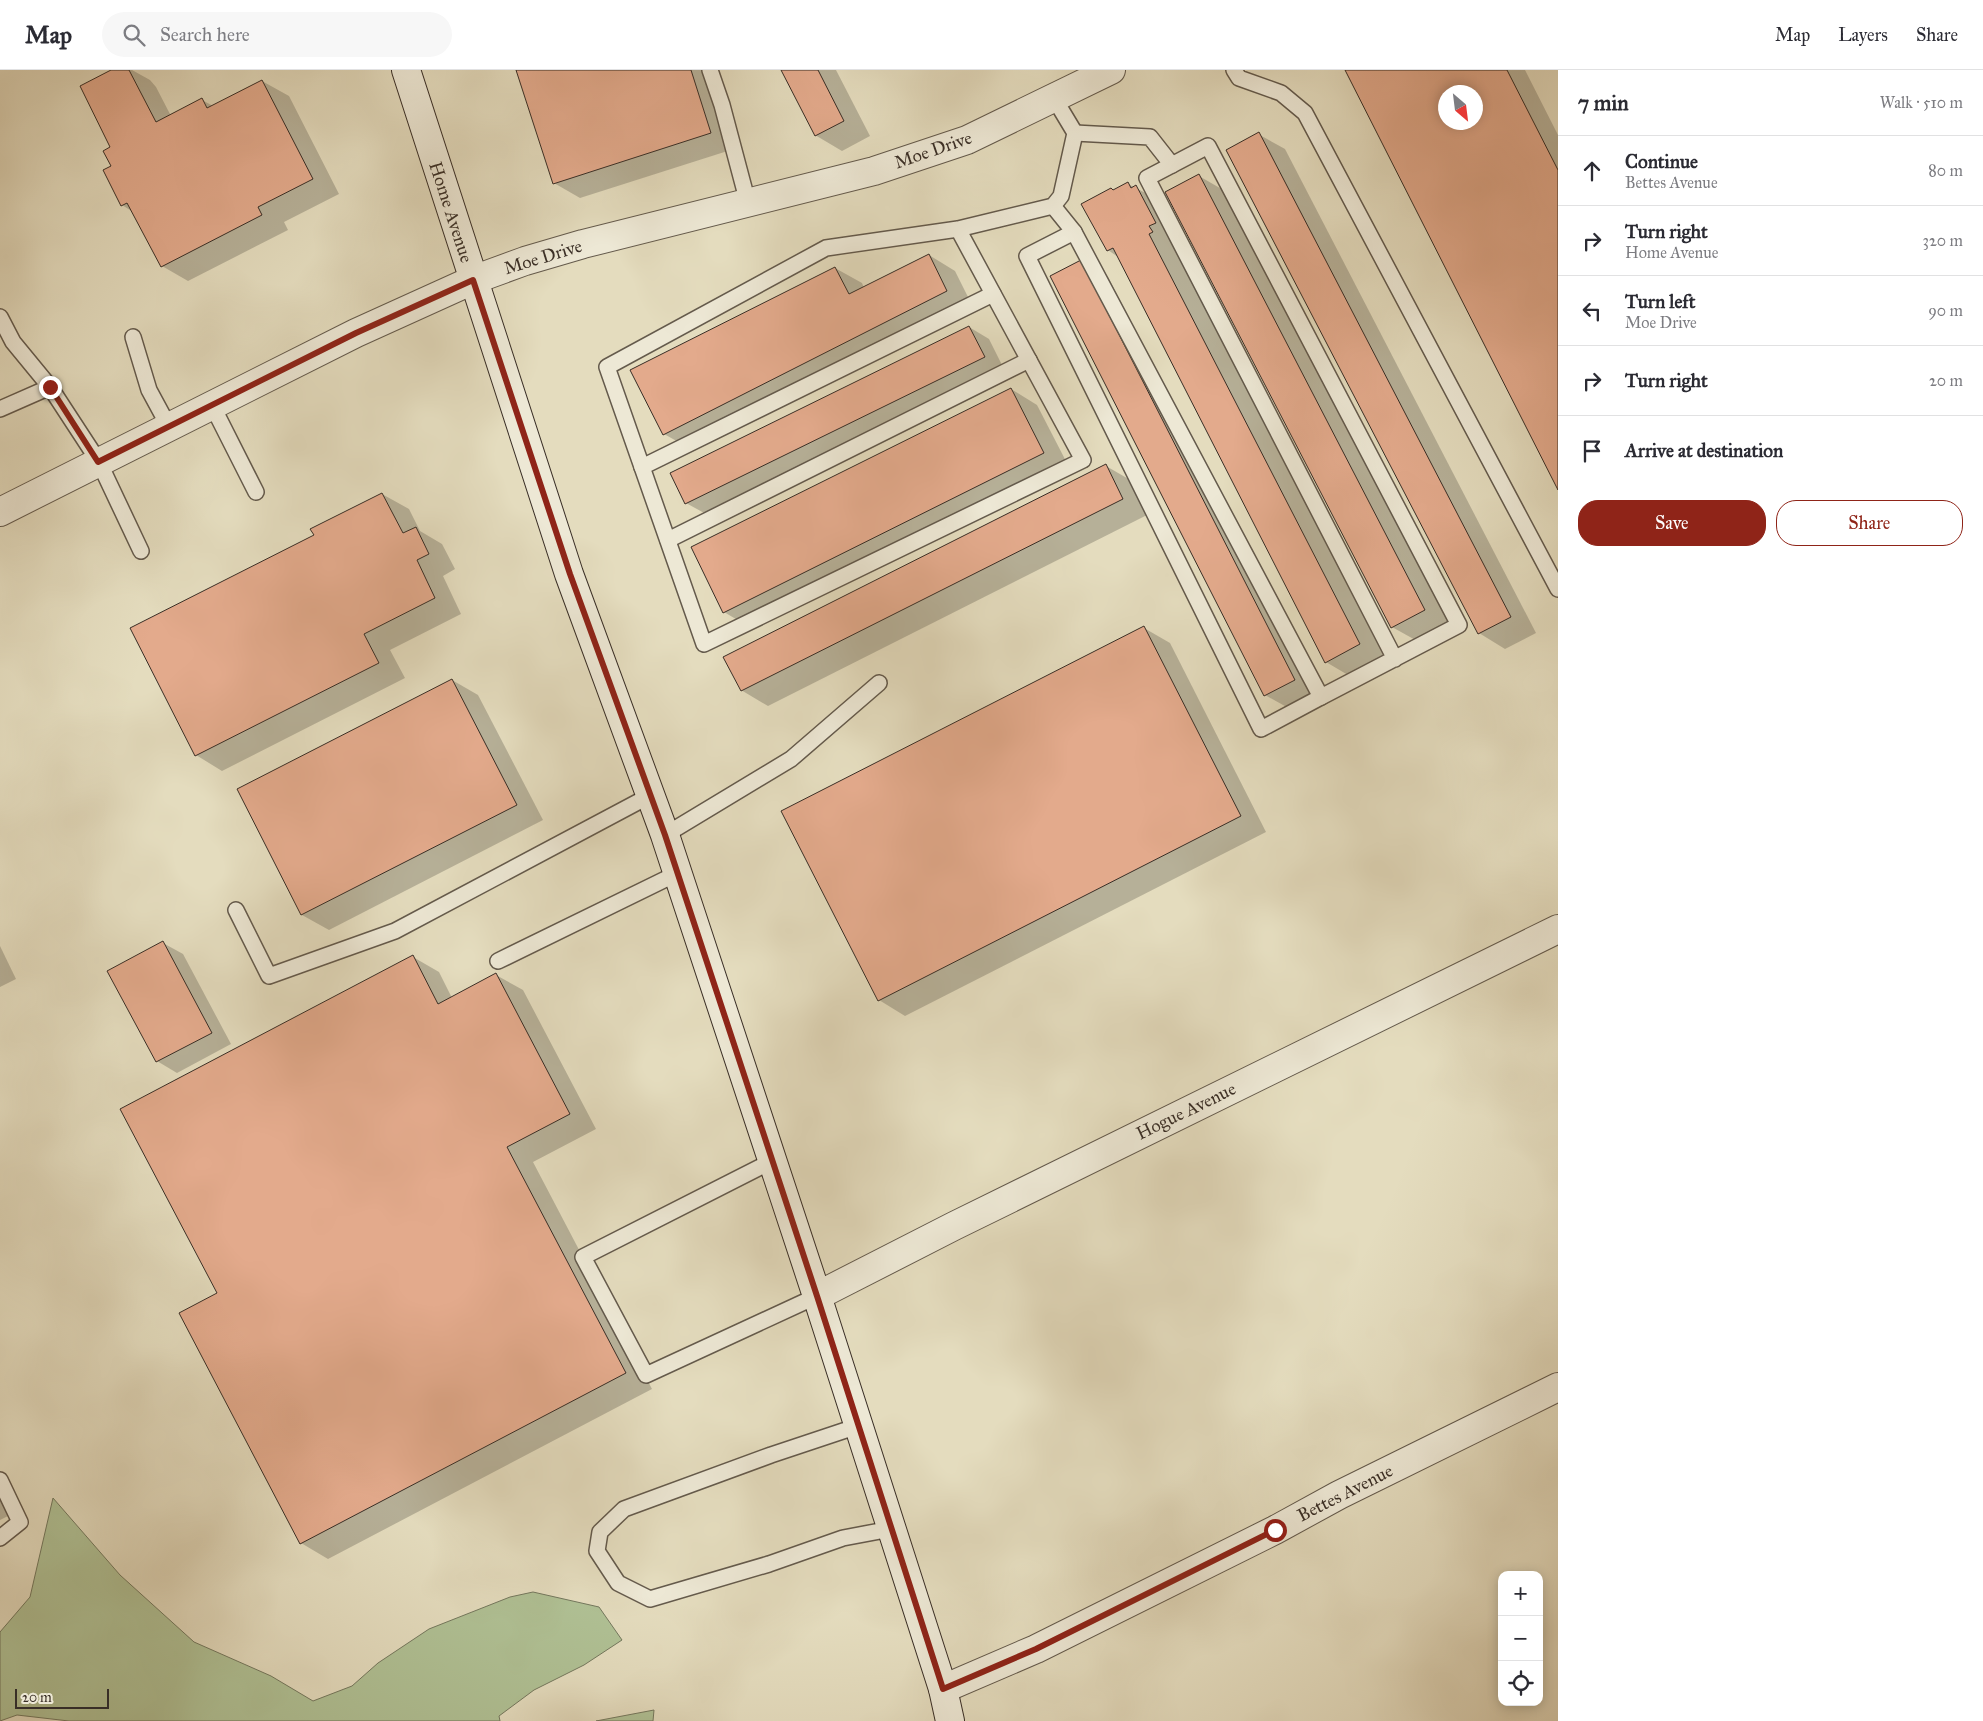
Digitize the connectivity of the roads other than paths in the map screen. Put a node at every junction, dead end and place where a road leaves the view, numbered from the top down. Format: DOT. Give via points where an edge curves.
graph roads {
  1 [pos="406,70"];
  2 [pos="710,70"];
  3 [pos="1111,70"];
  4 [pos="1234,70"];
  5 [pos="1054,98"];
  6 [pos="1075,133"];
  7 [pos="1172,165"];
  8 [pos="748,203"];
  9 [pos="1053,206"];
  10 [pos="958,229"];
  11 [pos="1074,232"];
  12 [pos="473,280"];
  13 [pos="993,294"];
  14 [pos="0,317"];
  15 [pos="133,337"];
  16 [pos="1029,360"];
  17 [pos="50,387"];
  18 [pos="212,405"];
  19 [pos="0,408"];
  20 [pos="169,427"];
  21 [pos="98,462"];
  22 [pos="642,467"];
  23 [pos="256,492"];
  24 [pos="0,512"];
  25 [pos="668,540"];
  26 [pos="141,551"];
  27 [pos="1558,589"];
  28 [pos="1395,659"];
  29 [pos="878,684"];
  30 [pos="1321,697"];
  31 [pos="651,794"];
  32 [pos="665,835"];
  33 [pos="678,873"];
  34 [pos="236,910"];
  35 [pos="1558,929"];
  36 [pos="498,961"];
  37 [pos="772,1161"];
  38 [pos="817,1296"];
  39 [pos="1558,1387"];
  40 [pos="858,1426"];
  41 [pos="0,1480"];
  42 [pos="891,1529"];
  43 [pos="0,1538"];
  44 [pos="943,1689"];
  45 [pos="950,1721"];
  1 -- 12 [label="street, Home Avenue"];
  2 -- 8 [label="lane"];
  3 -- 5 [label="street, Moe Drive"];
  4 -- 27 [label="lane" via="1239,78 1281,94 1305,113"];
  5 -- 6 [label="lane"];
  5 -- 8 [label="street, Moe Drive" via="967,140 874,171"];
  6 -- 7 [label="lane" via="1150,137"];
  6 -- 9 [label="lane" via="1061,196"];
  7 -- 28 [label="lane" via="1147,178"];
  7 -- 28 [label="lane" via="1208,146 1460,625"];
  8 -- 12 [label="street, Moe Drive" via="584,244"];
  9 -- 10 [label="lane"];
  9 -- 11 [label="lane"];
  10 -- 13 [label="lane"];
  10 -- 22 [label="lane" via="826,248 607,367"];
  11 -- 30 [label="lane"];
  11 -- 30 [label="lane" via="1027,256 1261,728"];
  12 -- 18 [label="street, Moe Drive" via="356,333"];
  12 -- 31 [label="street, Home Avenue" via="570,574"];
  13 -- 16 [label="lane"];
  13 -- 22 [label="lane"];
  14 -- 17 [label="lane" via="13,342"];
  15 -- 20 [label="lane" via="149,390"];
  16 -- 25 [label="lane"];
  16 -- 25 [label="lane" via="1083,460 704,644"];
  17 -- 19 [label="lane"];
  17 -- 21 [label="lane"];
  18 -- 20 [label="street, Moe Drive"];
  18 -- 23 [label="lane"];
  20 -- 21 [label="street, Moe Drive"];
  21 -- 24 [label="street, Moe Drive"];
  21 -- 26 [label="lane"];
  22 -- 25 [label="lane"];
  28 -- 30 [label="lane"];
  29 -- 32 [label="lane" via="790,759"];
  31 -- 32 [label="street, Home Avenue"];
  31 -- 34 [label="lane" via="395,931 269,976"];
  32 -- 33 [label="street, Home Avenue"];
  33 -- 36 [label="lane"];
  33 -- 37 [label="street, Home Avenue"];
  35 -- 38 [label="street, Hogue Avenue"];
  37 -- 38 [label="street, Home Avenue"];
  37 -- 38 [label="lane" via="583,1258 646,1375"];
  38 -- 40 [label="street, Home Avenue"];
  39 -- 44 [label="street, Bettes Avenue" via="1036,1649"];
  40 -- 42 [label="street, Home Avenue"];
  40 -- 42 [label="lane" via="624,1509 600,1532 598,1550 618,1583 650,1599 843,1538"];
  41 -- 43 [label="lane" via="20,1522"];
  42 -- 44 [label="street, Home Avenue"];
  44 -- 45 [label="street, Home Avenue"];
}
